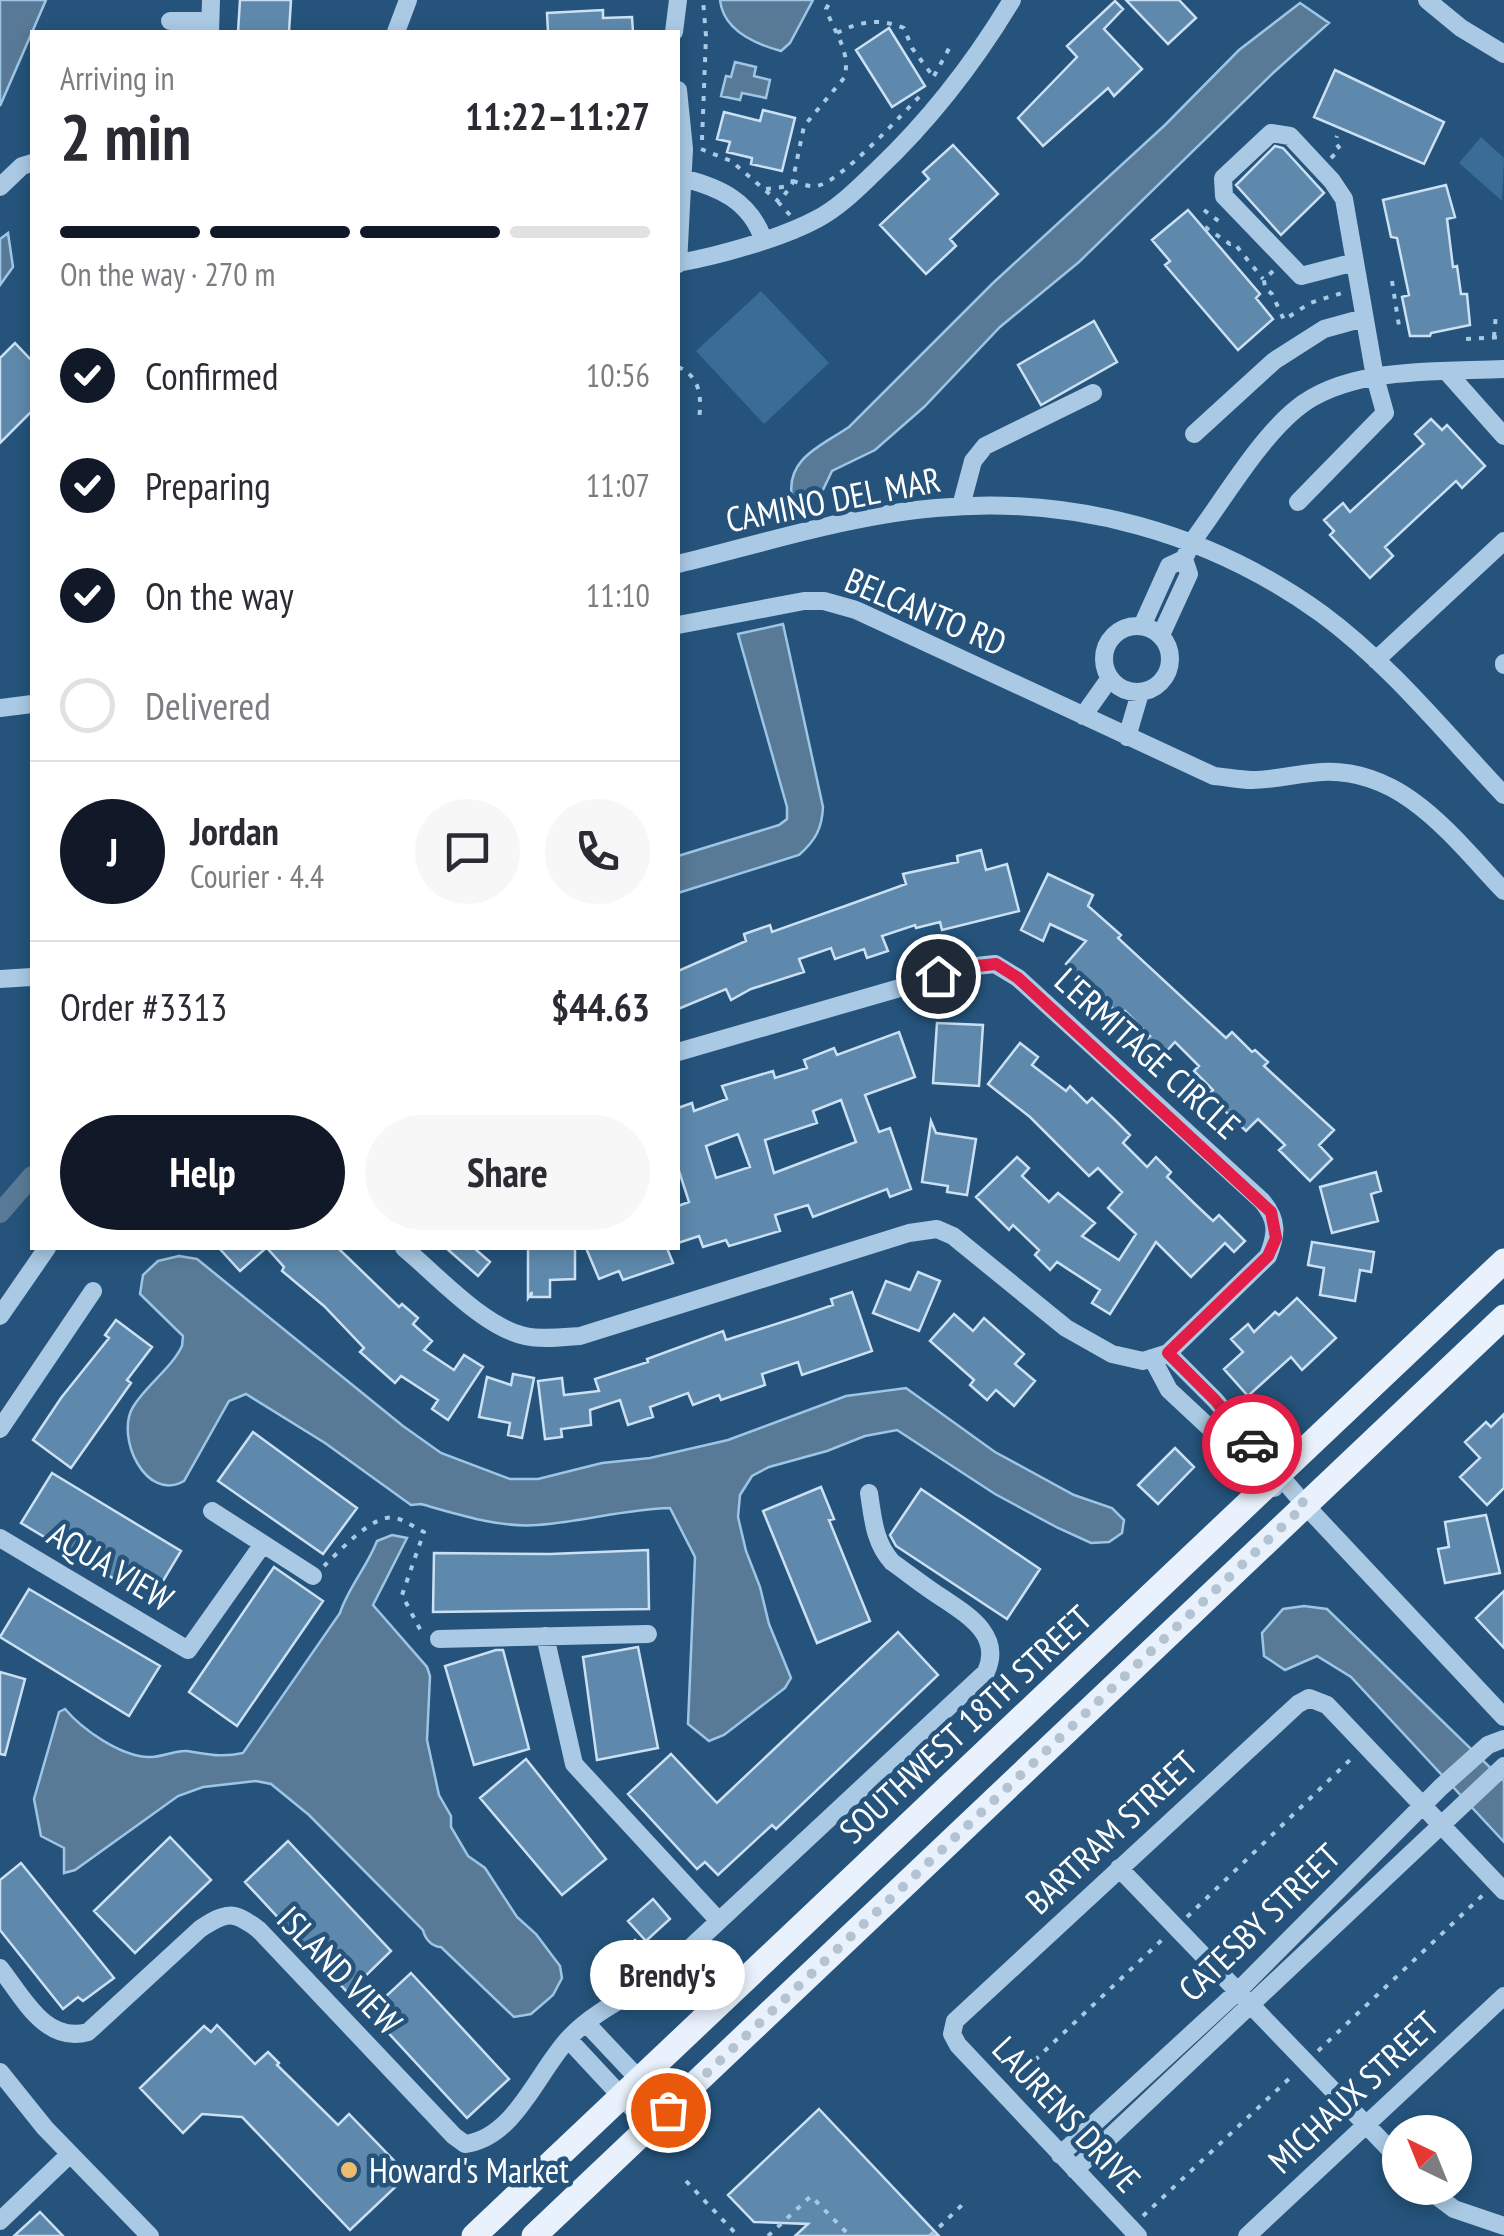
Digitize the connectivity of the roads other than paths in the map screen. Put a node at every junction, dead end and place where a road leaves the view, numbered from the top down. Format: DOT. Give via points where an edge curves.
graph roads {
  1 [pos="211,0"];
  2 [pos="408,0"];
  3 [pos="678,0"];
  4 [pos="1012,0"];
  5 [pos="1427,0"];
  6 [pos="170,21"];
  7 [pos="210,27"];
  8 [pos="397,30"];
  9 [pos="674,30"];
  10 [pos="1504,54"];
  11 [pos="680,109"];
  12 [pos="30,163"];
  13 [pos="682,178"];
  14 [pos="5,181"];
  15 [pos="680,221"];
  16 [pos="762,239"];
  17 [pos="1354,262"];
  18 [pos="680,264"];
  19 [pos="1364,318"];
  20 [pos="1504,368"];
  21 [pos="1446,372"];
  22 [pos="1375,377"];
  23 [pos="1093,393"];
  24 [pos="1194,434"];
  25 [pos="1504,436"];
  26 [pos="1298,502"];
  27 [pos="961,506"];
  28 [pos="1504,541"];
  29 [pos="1188,550"];
  30 [pos="680,564"];
  31 [pos="680,625"];
  32 [pos="1142,626"];
  33 [pos="1161,635"];
  34 [pos="1376,660"];
  35 [pos="1110,678"];
  36 [pos="1140,692"];
  37 [pos="30,704"];
  38 [pos="0,708"];
  39 [pos="1083,716"];
  40 [pos="1127,737"];
  41 [pos="1504,795"];
  42 [pos="1504,891"];
  43 [pos="30,977"];
  44 [pos="0,979"];
  45 [pos="680,1051"];
  46 [pos="46,1250"];
  47 [pos="406,1250"];
  48 [pos="1504,1262"];
  49 [pos="94,1291"];
  50 [pos="0,1316"];
  51 [pos="1504,1317"];
  52 [pos="1160,1356"];
  53 [pos="0,1429"];
  54 [pos="1274,1480"];
  55 [pos="869,1493"];
  56 [pos="1305,1505"];
  57 [pos="212,1511"];
  58 [pos="0,1538"];
  59 [pos="263,1544"];
  60 [pos="313,1576"];
  61 [pos="648,1634"];
  62 [pos="544,1636"];
  63 [pos="438,1638"];
  64 [pos="1504,1717"];
  65 [pos="1504,1739"];
  66 [pos="1502,1768"];
  67 [pos="1422,1806"];
  68 [pos="1440,1825"];
  69 [pos="1119,1868"];
  70 [pos="1504,1892"];
  71 [pos="719,1921"];
  72 [pos="0,1968"];
  73 [pos="1504,1996"];
  74 [pos="1243,1999"];
  75 [pos="586,2022"];
  76 [pos="952,2034"];
  77 [pos="568,2039"];
  78 [pos="0,2072"];
  79 [pos="631,2088"];
  80 [pos="659,2118"];
  81 [pos="1366,2125"];
  82 [pos="1382,2141"];
  83 [pos="70,2154"];
  84 [pos="1060,2154"];
  85 [pos="1075,2170"];
  86 [pos="1452,2205"];
  87 [pos="0,2221"];
  88 [pos="1504,2226"];
  89 [pos="150,2236"];
  90 [pos="474,2236"];
  91 [pos="534,2236"];
  92 [pos="1138,2236"];
  93 [pos="1247,2236"];
  1 -- 7 [label="street"];
  2 -- 8 [label="street"];
  3 -- 9 [label="street"];
  4 -- 16 [label="street" via="965,73 906,142 817,219"];
  5 -- 10 [label="street"];
  6 -- 7 [label="street"];
  11 -- 13 [label="street"];
  12 -- 14 [label="street"];
  13 -- 15 [label="street"];
  13 -- 16 [label="street" via="742,204"];
  16 -- 18 [label="street"];
  17 -- 17 [label="street" via="1301,276 1224,196 1223,178 1271,133 1290,136 1344,198"];
  17 -- 19 [label="street"];
  19 -- 22 [label="street"];
  19 -- 24 [label="street" via="1324,329 1274,361"];
  20 -- 21 [label="street"];
  21 -- 22 [label="street"];
  21 -- 25 [label="street"];
  22 -- 26 [label="street" via="1385,413"];
  22 -- 29 [label="street" via="1334,386 1294,410"];
  23 -- 27 [label="street" via="985,446"];
  27 -- 29 [label="street, CAMINO DEL MAR" via="1098,515"];
  27 -- 30 [label="street, CAMINO DEL MAR" via="882,516"];
  28 -- 34 [label="street"];
  29 -- 32 [label="street" via="1169,566"];
  29 -- 33 [label="street" via="1189,574"];
  29 -- 34 [label="street, CAMINO DEL MAR" via="1278,585"];
  31 -- 39 [label="street, BELCANTO RD" via="824,601"];
  32 -- 33 [label="street"];
  32 -- 35 [label="street" via="1112,637 1104,658"];
  33 -- 36 [label="street" via="1170,654 1167,675"];
  34 -- 41 [label="street, CAMINO DEL MAR"];
  35 -- 36 [label="street"];
  35 -- 39 [label="street"];
  36 -- 40 [label="street"];
  37 -- 38 [label="street"];
  39 -- 40 [label="street, BELCANTO RD"];
  40 -- 42 [label="street, BELCANTO RD" via="1214,776 1358,774 1402,791"];
  43 -- 44 [label="street"];
  45 -- 52 [label="street, L'ERMITAGE CIRCLE" via="996,964 1271,1212 1276,1238 1268,1256"];
  46 -- 50 [label="street"];
  47 -- 52 [label="street" via="492,1321 543,1338 580,1336 937,1229 1066,1328 1112,1354"];
  48 -- 54 [label="main road, SOUTHWEST 18TH STREET"];
  49 -- 53 [label="street"];
  51 -- 56 [label="main road"];
  52 -- 54 [label="street" via="1202,1386"];
  52 -- 54 [label="street" via="1168,1390"];
  54 -- 56 [label="street"];
  54 -- 79 [label="main road, SOUTHWEST 18TH STREET"];
  55 -- 71 [label="street, ISLAND VIEW" via="883,1552 976,1624 992,1646 992,1660"];
  56 -- 64 [label="street"];
  56 -- 80 [label="main road"];
  57 -- 59 [label="street"];
  58 -- 59 [label="street, AQUA VIEW" via="188,1650"];
  59 -- 60 [label="street"];
  61 -- 62 [label="street"];
  62 -- 63 [label="street"];
  62 -- 71 [label="street" via="574,1764"];
  65 -- 67 [label="street, CATESBY STREET" via="1480,1752"];
  66 -- 68 [label="street, CATESBY STREET"];
  67 -- 68 [label="street"];
  67 -- 69 [label="street, BARTRAM STREET" via="1327,1705 1309,1698"];
  67 -- 74 [label="street, CATESBY STREET"];
  68 -- 70 [label="street"];
  68 -- 74 [label="street, CATESBY STREET"];
  69 -- 74 [label="street"];
  69 -- 76 [label="street, BARTRAM STREET" via="955,2021"];
  71 -- 75 [label="street, ISLAND VIEW" via="660,1976"];
  72 -- 77 [label="street, ISLAND VIEW" via="52,2030 76,2036 200,1928 234,1915 259,1930 465,2144 478,2142 526,2099"];
  73 -- 81 [label="street, MICHAUX STREET"];
  74 -- 81 [label="street"];
  74 -- 84 [label="street, CATESBY STREET"];
  74 -- 85 [label="street, CATESBY STREET"];
  75 -- 77 [label="street, ISLAND VIEW"];
  75 -- 79 [label="street"];
  76 -- 84 [label="street, LAURENS DRIVE"];
  77 -- 79 [label="street"];
  78 -- 83 [label="street"];
  79 -- 80 [label="street"];
  79 -- 90 [label="main road, SOUTHWEST 18TH STREET"];
  80 -- 91 [label="main road"];
  81 -- 82 [label="street"];
  81 -- 93 [label="street, MICHAUX STREET"];
  83 -- 87 [label="street"];
  83 -- 89 [label="street"];
  84 -- 85 [label="street, LAURENS DRIVE"];
  85 -- 92 [label="street, LAURENS DRIVE"];
  86 -- 88 [label="street"];
}
